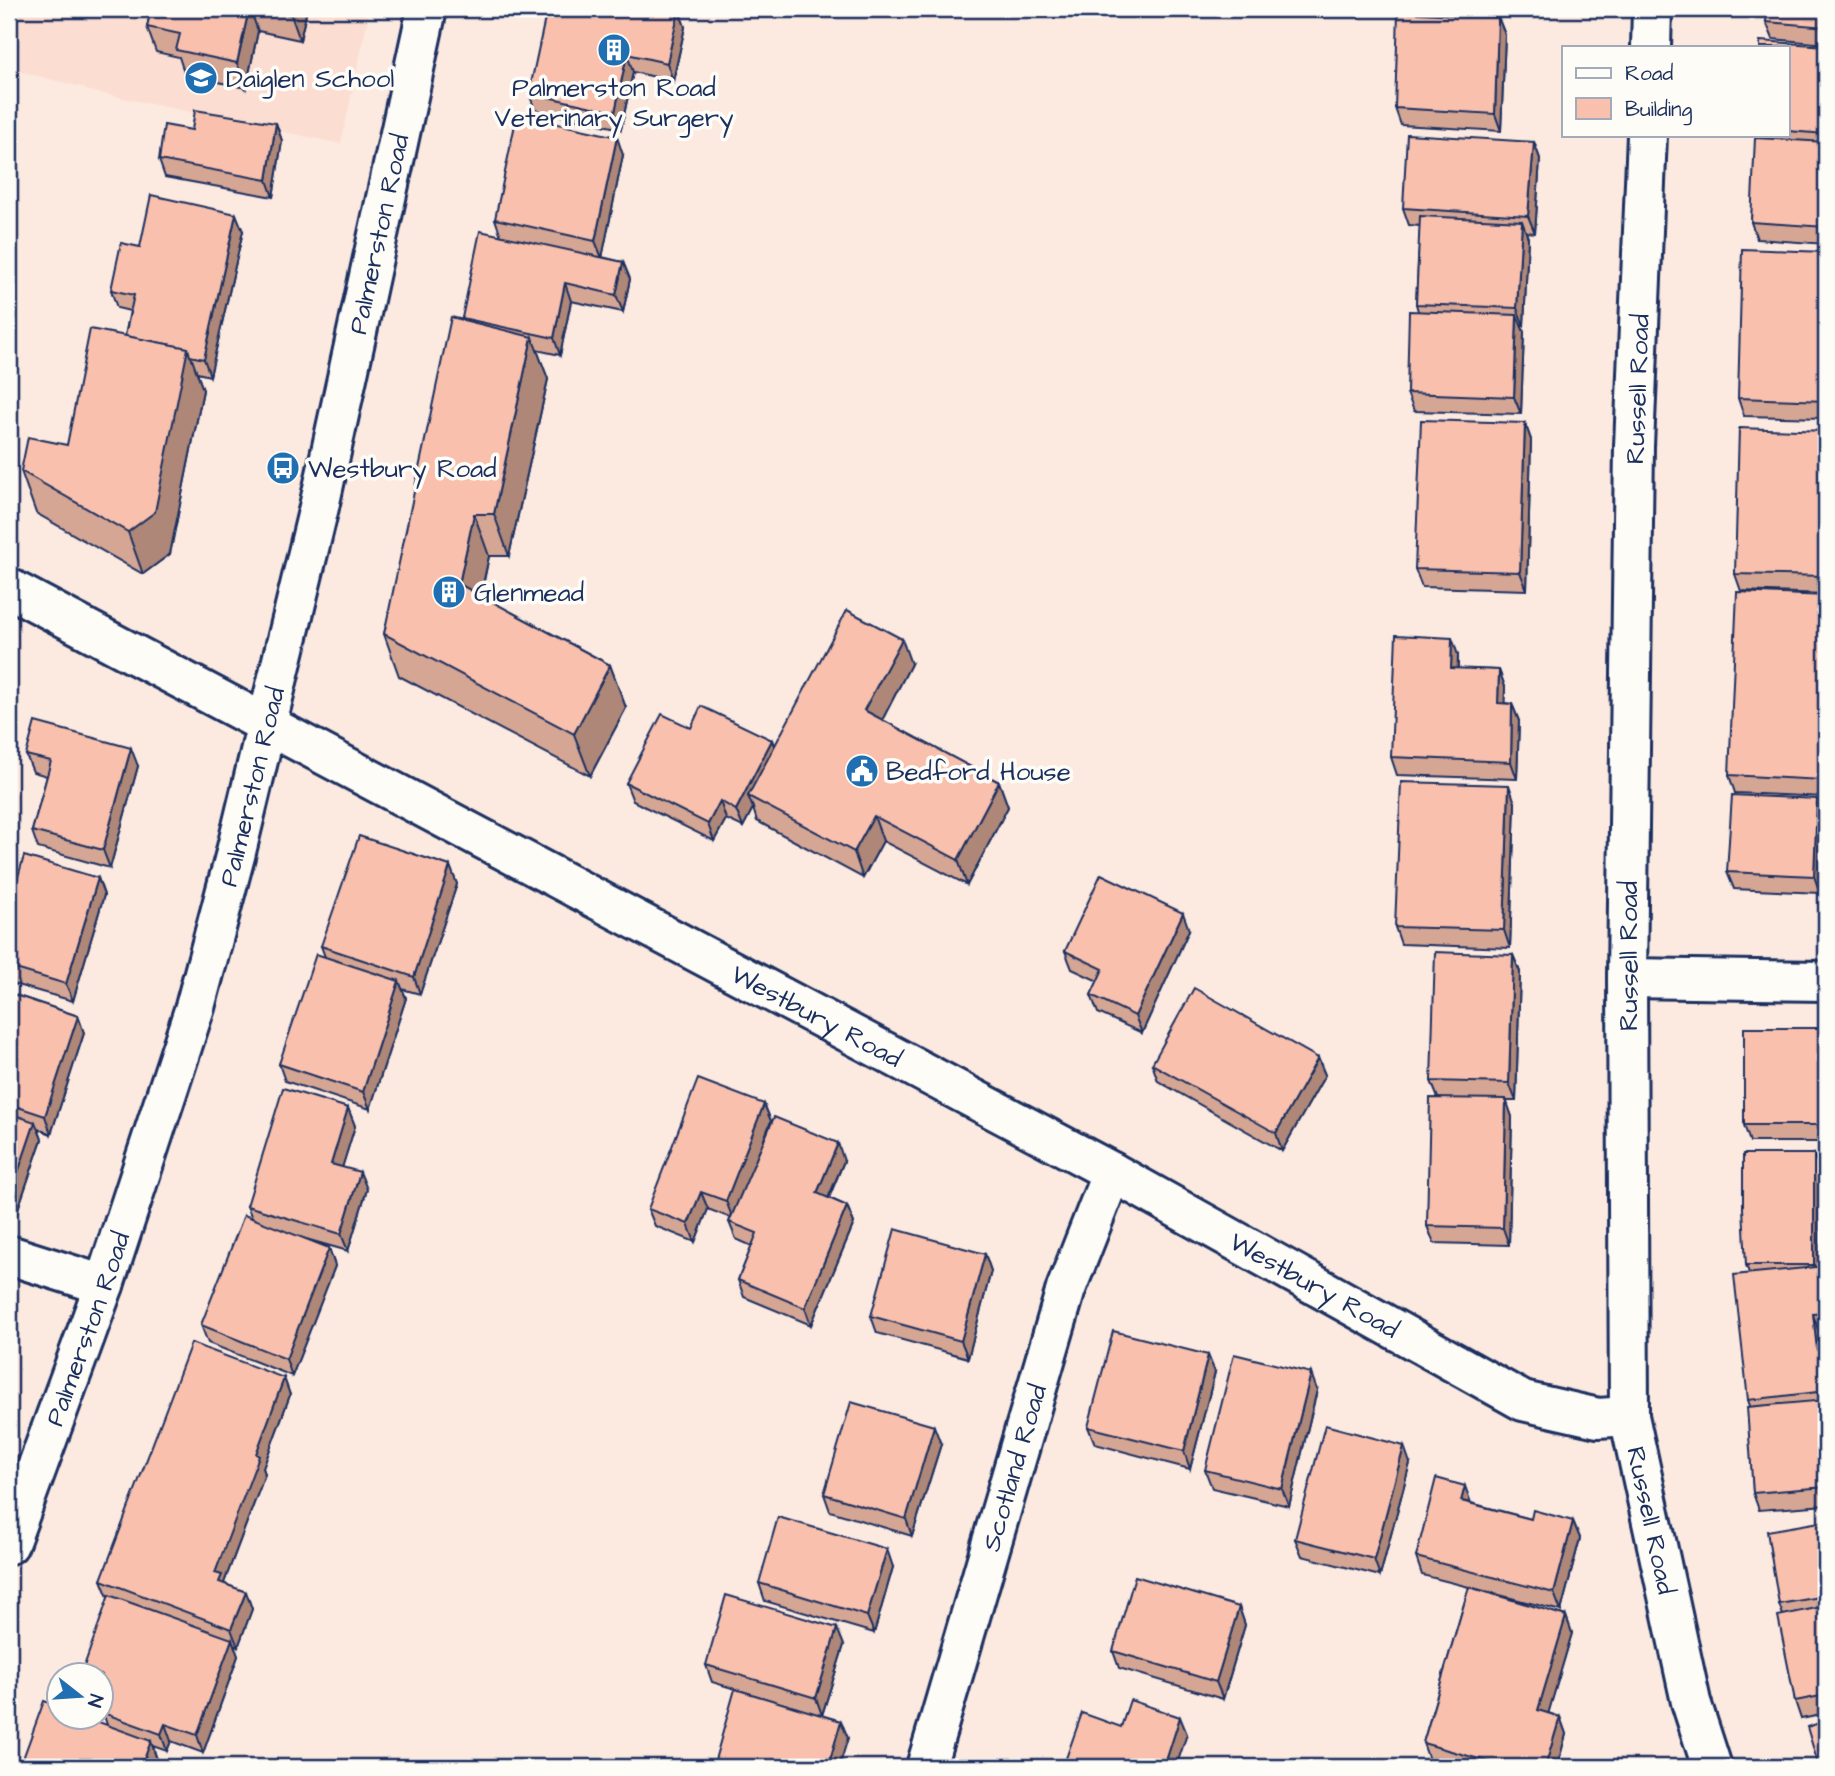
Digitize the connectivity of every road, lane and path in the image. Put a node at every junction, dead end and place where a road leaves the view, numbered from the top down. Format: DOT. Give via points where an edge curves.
graph roads {
  1 [pos="427,9"];
  2 [pos="1652,9"];
  3 [pos="1651,46"];
  4 [pos="1647,136"];
  5 [pos="9,588"];
  6 [pos="266,725"];
  7 [pos="1627,978"];
  8 [pos="1826,981"];
  9 [pos="1112,1172"];
  10 [pos="9,1255"];
  11 [pos="104,1285"];
  12 [pos="1629,1416"];
  13 [pos="9,1544"];
  14 [pos="926,1767"];
  15 [pos="1712,1767"];
  1 -- 6 [label="street, Palmerston Road" via="319,508"];
  2 -- 3 [label="street"];
  4 -- 7 [label="street, Russell Road" via="1634,446"];
  5 -- 6 [label="street, Westbury Road"];
  6 -- 9 [label="street, Westbury Road"];
  6 -- 11 [label="street, Palmerston Road" via="195,1007"];
  7 -- 8 [label="street"];
  7 -- 12 [label="street, Russell Road"];
  9 -- 12 [label="street, Westbury Road" via="1523,1401 1598,1418"];
  9 -- 14 [label="street, Scotland Road" via="1066,1289"];
  10 -- 11 [label="street"];
  11 -- 13 [label="street, Palmerston Road"];
  12 -- 15 [label="street, Russell Road" via="1691,1702"];
}
